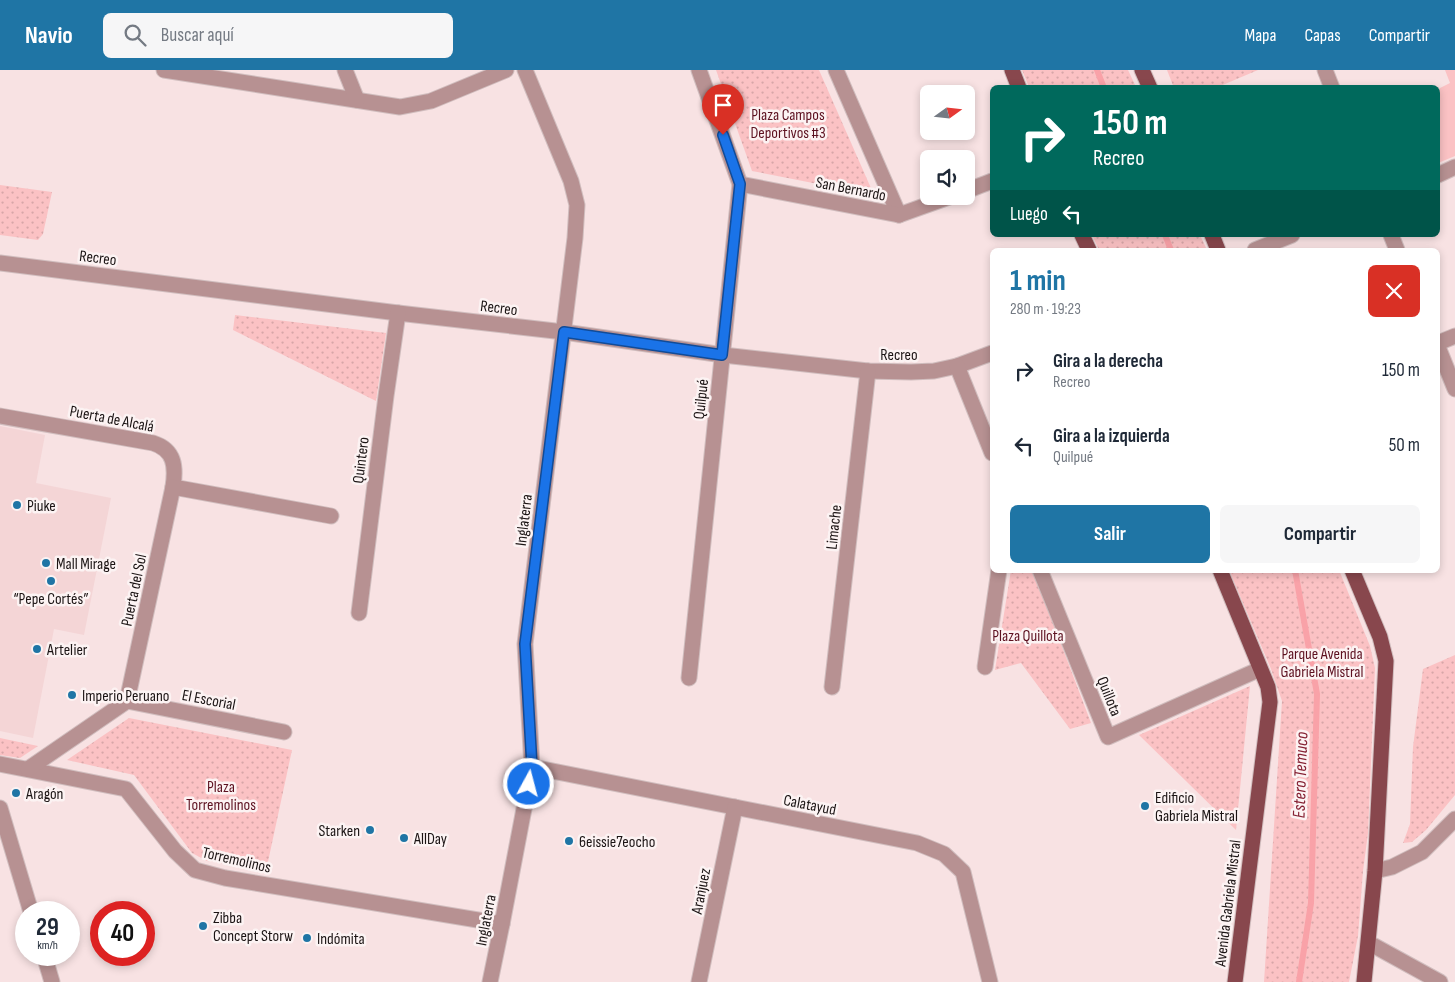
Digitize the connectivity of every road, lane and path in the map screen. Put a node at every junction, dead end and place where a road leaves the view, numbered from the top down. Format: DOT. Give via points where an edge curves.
graph roads {
  1 [pos="164,70"];
  2 [pos="345,70"];
  3 [pos="506,70"];
  4 [pos="525,70"];
  5 [pos="699,70"];
  6 [pos="836,70"];
  7 [pos="1012,70"];
  8 [pos="1142,70"];
  9 [pos="1325,70"];
  10 [pos="1018,85"];
  11 [pos="1149,85"];
  12 [pos="1331,85"];
  13 [pos="357,100"];
  14 [pos="1455,167"];
  15 [pos="1440,174"];
  16 [pos="990,183"];
  17 [pos="740,184"];
  18 [pos="975,188"];
  19 [pos="928,205"];
  20 [pos="899,216"];
  21 [pos="1287,237"];
  22 [pos="1259,248"];
  23 [pos="0,262"];
  24 [pos="398,313"];
  25 [pos="564,332"];
  26 [pos="1455,336"];
  27 [pos="1440,342"];
  28 [pos="1440,352"];
  29 [pos="990,354"];
  30 [pos="722,355"];
  31 [pos="957,366"];
  32 [pos="868,371"];
  33 [pos="1455,389"];
  34 [pos="0,416"];
  35 [pos="990,448"];
  36 [pos="173,488"];
  37 [pos="331,516"];
  38 [pos="1000,573"];
  39 [pos="1041,573"];
  40 [pos="1221,573"];
  41 [pos="1353,573"];
  42 [pos="359,613"];
  43 [pos="985,667"];
  44 [pos="1260,668"];
  45 [pos="689,678"];
  46 [pos="832,686"];
  47 [pos="127,700"];
  48 [pos="284,732"];
  49 [pos="0,764"];
  50 [pos="532,767"];
  51 [pos="28,770"];
  52 [pos="0,808"];
  53 [pos="734,808"];
  54 [pos="1455,819"];
  55 [pos="1375,871"];
  56 [pos="29,901"];
  57 [pos="502,924"];
  58 [pos="1368,943"];
  59 [pos="47,966"];
  60 [pos="52,982"];
  61 [pos="490,982"];
  62 [pos="699,982"];
  63 [pos="990,982"];
  64 [pos="1235,982"];
  65 [pos="1364,982"];
  66 [pos="1440,982"];
  1 -- 13 [label="street"];
  2 -- 13 [label="street"];
  3 -- 13 [label="street" via="414,105 400,107"];
  4 -- 25 [label="street, Inglaterra" via="571,181 577,205"];
  5 -- 17 [label="street, Quilpué"];
  6 -- 20 [label="street"];
  7 -- 10 [label="main road"];
  8 -- 11 [label="main road"];
  9 -- 12 [label="street"];
  14 -- 15 [label="street"];
  16 -- 18 [label="street"];
  17 -- 20 [label="street, San Bernardo"];
  17 -- 30 [label="street, Quilpué"];
  19 -- 20 [label="street, San Bernardo"];
  21 -- 22 [label="street"];
  23 -- 24 [label="street, Recreo"];
  24 -- 25 [label="street, Recreo"];
  24 -- 42 [label="street, Quintero"];
  25 -- 30 [label="street, Recreo"];
  25 -- 50 [label="street, Inglaterra" via="525,644"];
  26 -- 27 [label="street"];
  28 -- 33 [label="street"];
  29 -- 31 [label="street, Recreo"];
  30 -- 32 [label="street, Recreo"];
  30 -- 45 [label="street, Quilpué"];
  31 -- 32 [label="street, Recreo" via="911,372"];
  31 -- 35 [label="street"];
  32 -- 46 [label="street, Limache"];
  34 -- 36 [label="street, Puerta de Alcalá" via="163,446 176,472"];
  36 -- 37 [label="street"];
  36 -- 47 [label="street, Puerta del Sol"];
  38 -- 43 [label="street"];
  39 -- 44 [label="street, Quillota" via="1108,737"];
  40 -- 44 [label="main road, Avenida Gabriela Mistral"];
  41 -- 55 [label="main road" via="1380,637 1386,661"];
  44 -- 64 [label="main road, Avenida Gabriela Mistral" via="1270,702"];
  47 -- 48 [label="street, El Escorial"];
  47 -- 51 [label="street"];
  49 -- 51 [label="street, Torremolinos"];
  50 -- 53 [label="street, Calatayud"];
  50 -- 57 [label="street, Inglaterra"];
  51 -- 57 [label="street, Torremolinos" via="126,789 175,851 195,870"];
  52 -- 56 [label="street"];
  53 -- 62 [label="street, Aranjuez"];
  53 -- 63 [label="street, Calatayud" via="917,843 944,854 963,872"];
  54 -- 55 [label="street" via="1422,852 1392,867"];
  55 -- 58 [label="main road"];
  57 -- 61 [label="street, Inglaterra"];
  58 -- 65 [label="main road"];
  58 -- 66 [label="street"];
  59 -- 60 [label="street"];
}
